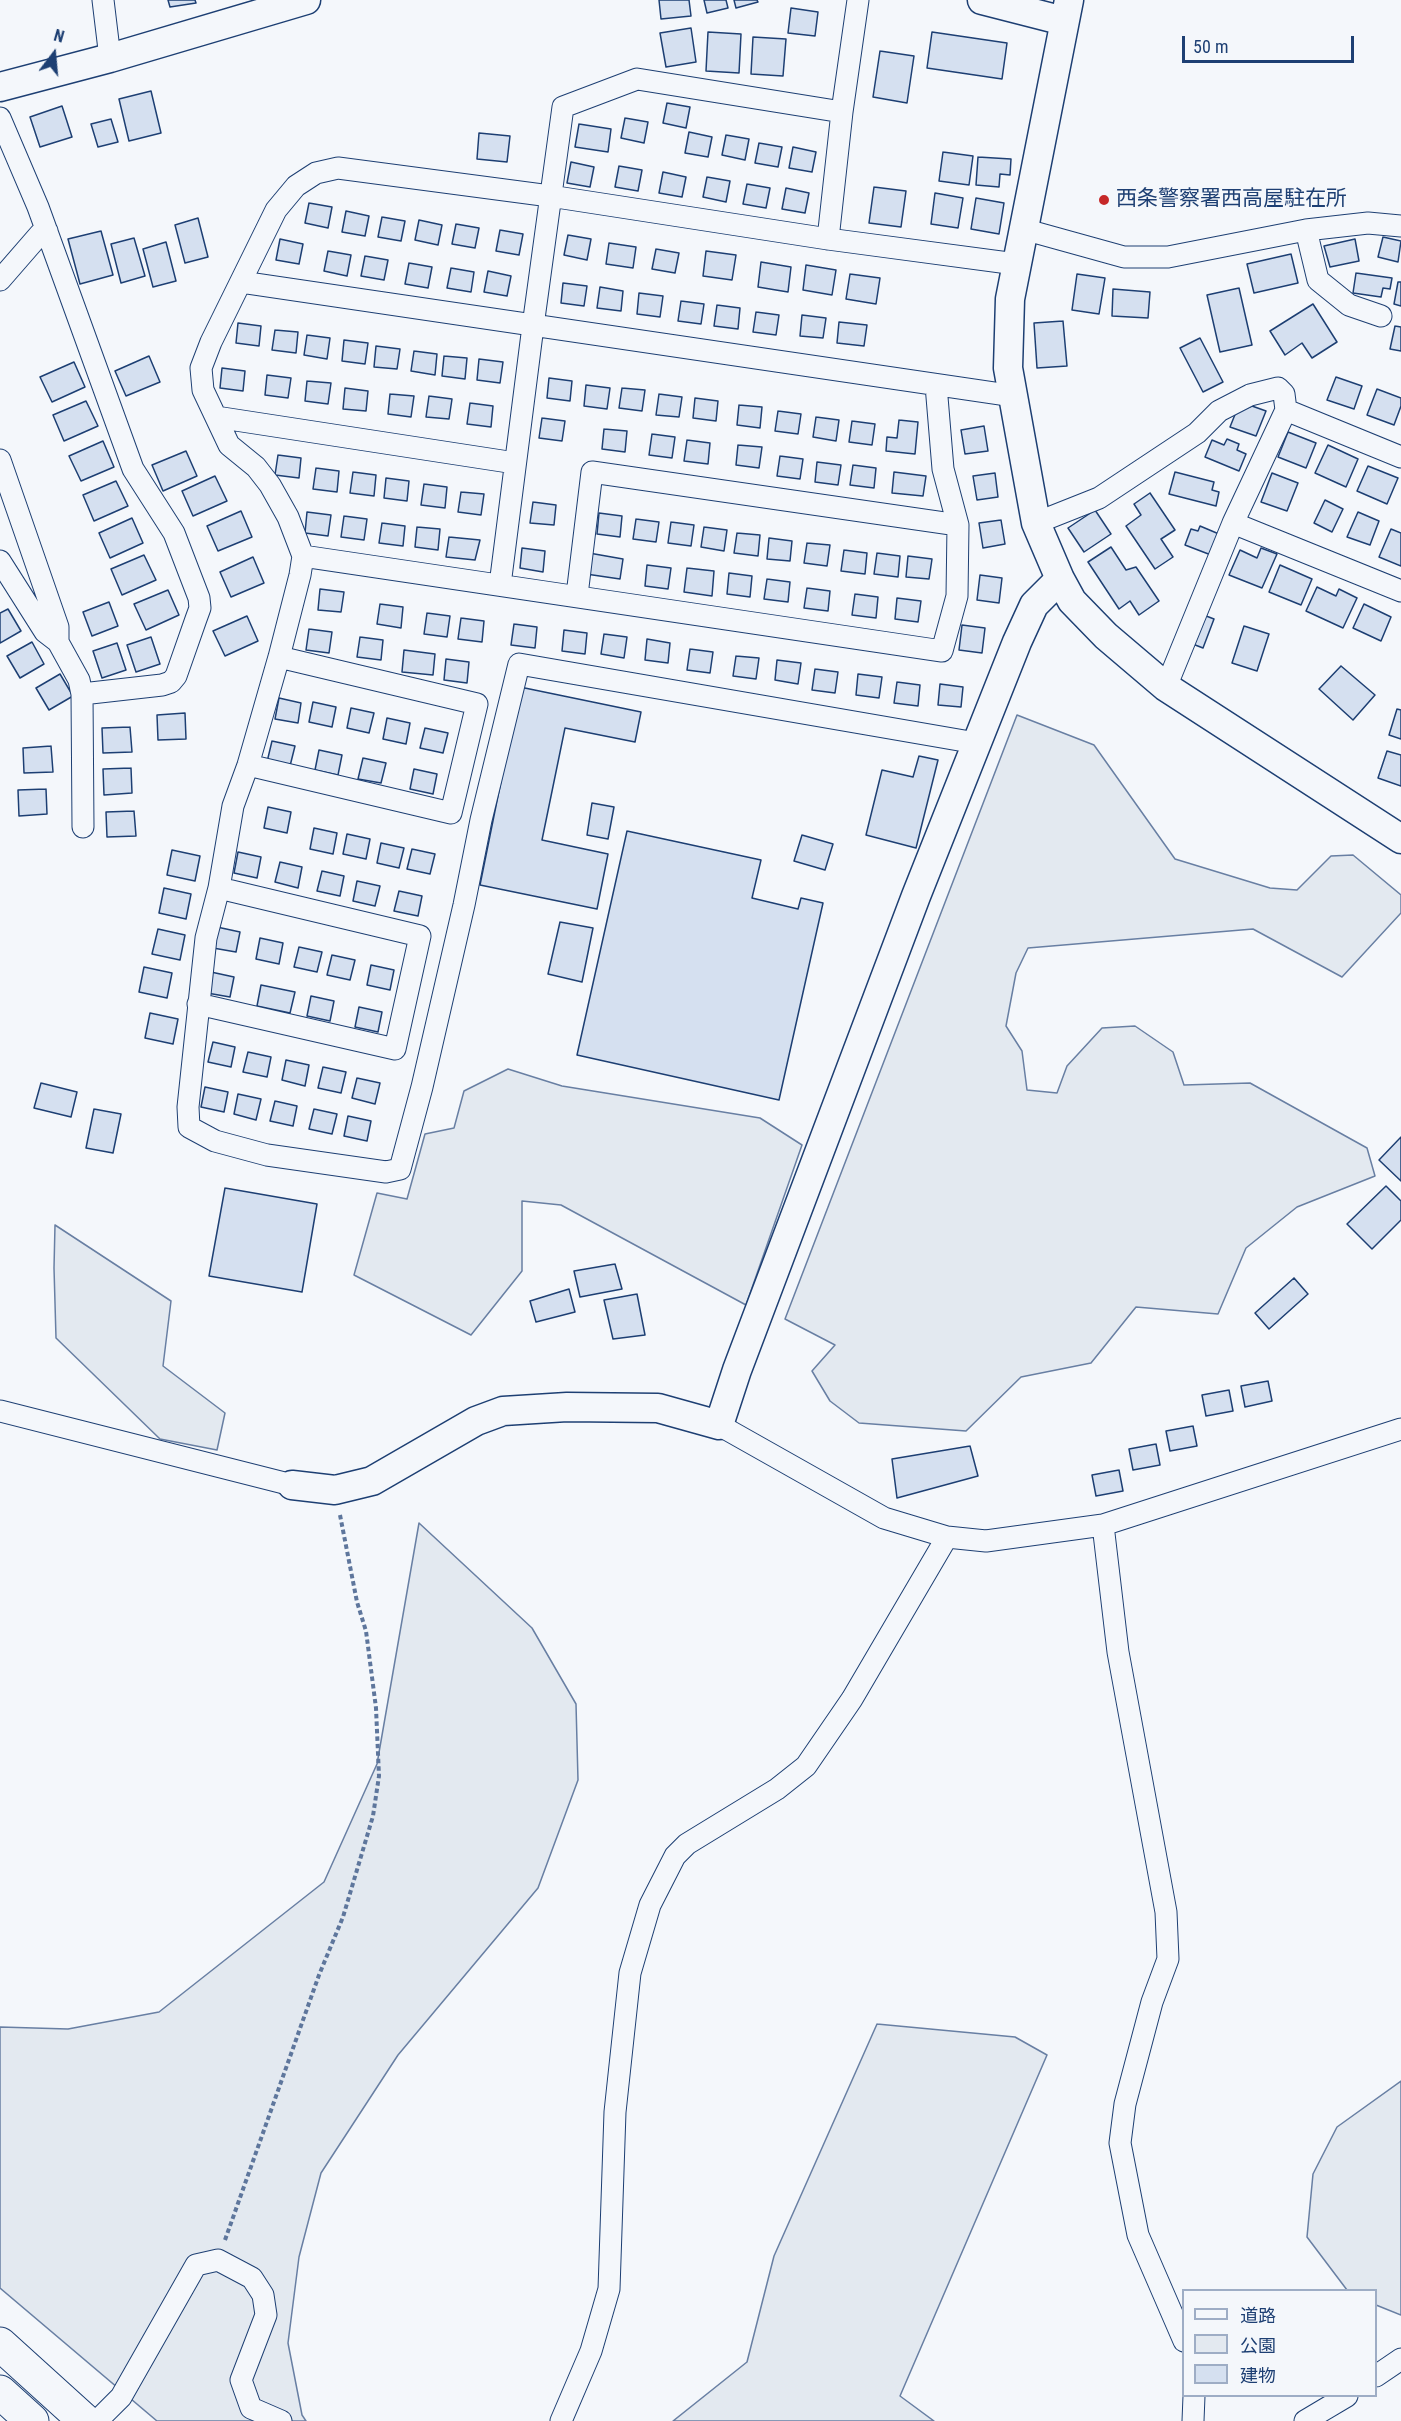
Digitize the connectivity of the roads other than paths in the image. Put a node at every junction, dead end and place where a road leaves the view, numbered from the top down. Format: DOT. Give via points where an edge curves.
graph roads {
  1 [pos="103,0"];
  2 [pos="306,0"];
  3 [pos="858,0"];
  4 [pos="982,0"];
  5 [pos="1067,11"];
  6 [pos="110,58"];
  7 [pos="0,87"];
  8 [pos="842,112"];
  9 [pos="0,118"];
  10 [pos="550,196"];
  11 [pos="1401,226"];
  12 [pos="1023,229"];
  13 [pos="1306,230"];
  14 [pos="47,231"];
  15 [pos="828,239"];
  16 [pos="1016,264"];
  17 [pos="0,280"];
  18 [pos="241,282"];
  19 [pos="1381,316"];
  20 [pos="533,326"];
  21 [pos="936,386"];
  22 [pos="1014,396"];
  23 [pos="1286,410"];
  24 [pos="216,417"];
  25 [pos="1401,457"];
  26 [pos="0,460"];
  27 [pos="515,463"];
  28 [pos="1036,523"];
  29 [pos="1233,524"];
  30 [pos="958,525"];
  31 [pos="303,556"];
  32 [pos="0,561"];
  33 [pos="1060,579"];
  34 [pos="500,585"];
  35 [pos="1401,591"];
  36 [pos="577,595"];
  37 [pos="58,642"];
  38 [pos="279,657"];
  39 [pos="1166,687"];
  40 [pos="82,694"];
  41 [pos="976,743"];
  42 [pos="248,765"];
  43 [pos="83,827"];
  44 [pos="1401,839"];
  45 [pos="219,888"];
  46 [pos="198,1004"];
  47 [pos="0,1411"];
  48 [pos="719,1425"];
  49 [pos="1401,1429"];
  50 [pos="292,1485"];
  51 [pos="1103,1525"];
  52 [pos="947,1537"];
  53 [pos="1182,2335"];
  54 [pos="0,2344"];
  55 [pos="1401,2359"];
  56 [pos="1377,2375"];
  57 [pos="0,2392"];
  58 [pos="1194,2397"];
  59 [pos="1345,2397"];
  60 [pos="32,2421"];
  61 [pos="85,2421"];
  62 [pos="97,2421"];
  63 [pos="281,2421"];
  64 [pos="561,2421"];
  65 [pos="1193,2421"];
  66 [pos="1305,2421"];
  1 -- 6 [label="street"];
  2 -- 6 [label="street"];
  3 -- 8 [label="street"];
  4 -- 5 [label="street"];
  5 -- 12 [label="street"];
  6 -- 7 [label="street"];
  8 -- 10 [label="street" via="637,79 563,107"];
  8 -- 15 [label="street"];
  9 -- 14 [label="street"];
  10 -- 15 [label="street"];
  10 -- 18 [label="street" via="338,168 316,173 296,186 276,210"];
  10 -- 20 [label="street"];
  11 -- 13 [label="street" via="1368,223"];
  12 -- 13 [label="street" via="1124,257 1168,257"];
  12 -- 16 [label="street"];
  13 -- 19 [label="street" via="1318,280 1349,305"];
  14 -- 17 [label="street"];
  14 -- 40 [label="street" via="133,469 174,533 200,608 171,682"];
  15 -- 16 [label="street"];
  16 -- 22 [label="street" via="1010,299 1008,368"];
  18 -- 20 [label="street"];
  18 -- 24 [label="street" via="201,368 203,390"];
  20 -- 21 [label="street"];
  20 -- 27 [label="street"];
  21 -- 22 [label="street"];
  21 -- 30 [label="street" via="943,469"];
  22 -- 28 [label="street"];
  23 -- 25 [label="street"];
  23 -- 28 [label="street" via="1284,394 1278,388 1250,395 1219,411 1197,433 1099,498"];
  23 -- 29 [label="street"];
  24 -- 27 [label="street"];
  24 -- 31 [label="street" via="229,445 256,467 270,485"];
  26 -- 37 [label="street" via="58,627"];
  27 -- 34 [label="street"];
  28 -- 33 [label="street"];
  29 -- 35 [label="street"];
  29 -- 39 [label="street"];
  30 -- 36 [label="street" via="592,472"];
  30 -- 36 [label="street" via="957,596 942,651"];
  31 -- 34 [label="street"];
  31 -- 38 [label="street"];
  32 -- 37 [label="street" via="45,632"];
  33 -- 39 [label="street" via="1072,601 1106,636"];
  33 -- 41 [label="street" via="1034,606"];
  34 -- 36 [label="street"];
  37 -- 40 [label="street" via="79,680"];
  38 -- 42 [label="street"];
  38 -- 42 [label="street" via="477,704 451,813"];
  39 -- 44 [label="street"];
  40 -- 43 [label="street"];
  41 -- 46 [label="street" via="519,664 400,1169 386,1172 267,1155 215,1141 189,1127"];
  41 -- 48 [label="street" via="736,1370"];
  42 -- 45 [label="street" via="233,806"];
  45 -- 46 [label="street" via="206,938"];
  45 -- 46 [label="street" via="420,936 395,1049"];
  47 -- 50 [label="street"];
  48 -- 50 [label="street" via="658,1408 503,1411 476,1421 372,1481 335,1490"];
  48 -- 52 [label="street" via="884,1518"];
  49 -- 51 [label="street"];
  51 -- 52 [label="street" via="986,1541"];
  51 -- 53 [label="street" via="1118,1652 1166,1912 1168,1959 1152,2001 1125,2104 1120,2143 1138,2235"];
  52 -- 64 [label="street" via="852,1699 806,1766 777,1789 687,1844 675,1856 650,1905 630,1973 615,2112 609,2289 591,2351"];
  54 -- 61 [label="highway"];
  55 -- 56 [label="street"];
  57 -- 60 [label="highway"];
  58 -- 65 [label="street"];
  59 -- 66 [label="street"];
  62 -- 63 [label="street" via="121,2397 196,2265 218,2260 252,2278 263,2295 266,2315 241,2380 251,2408"];
}
